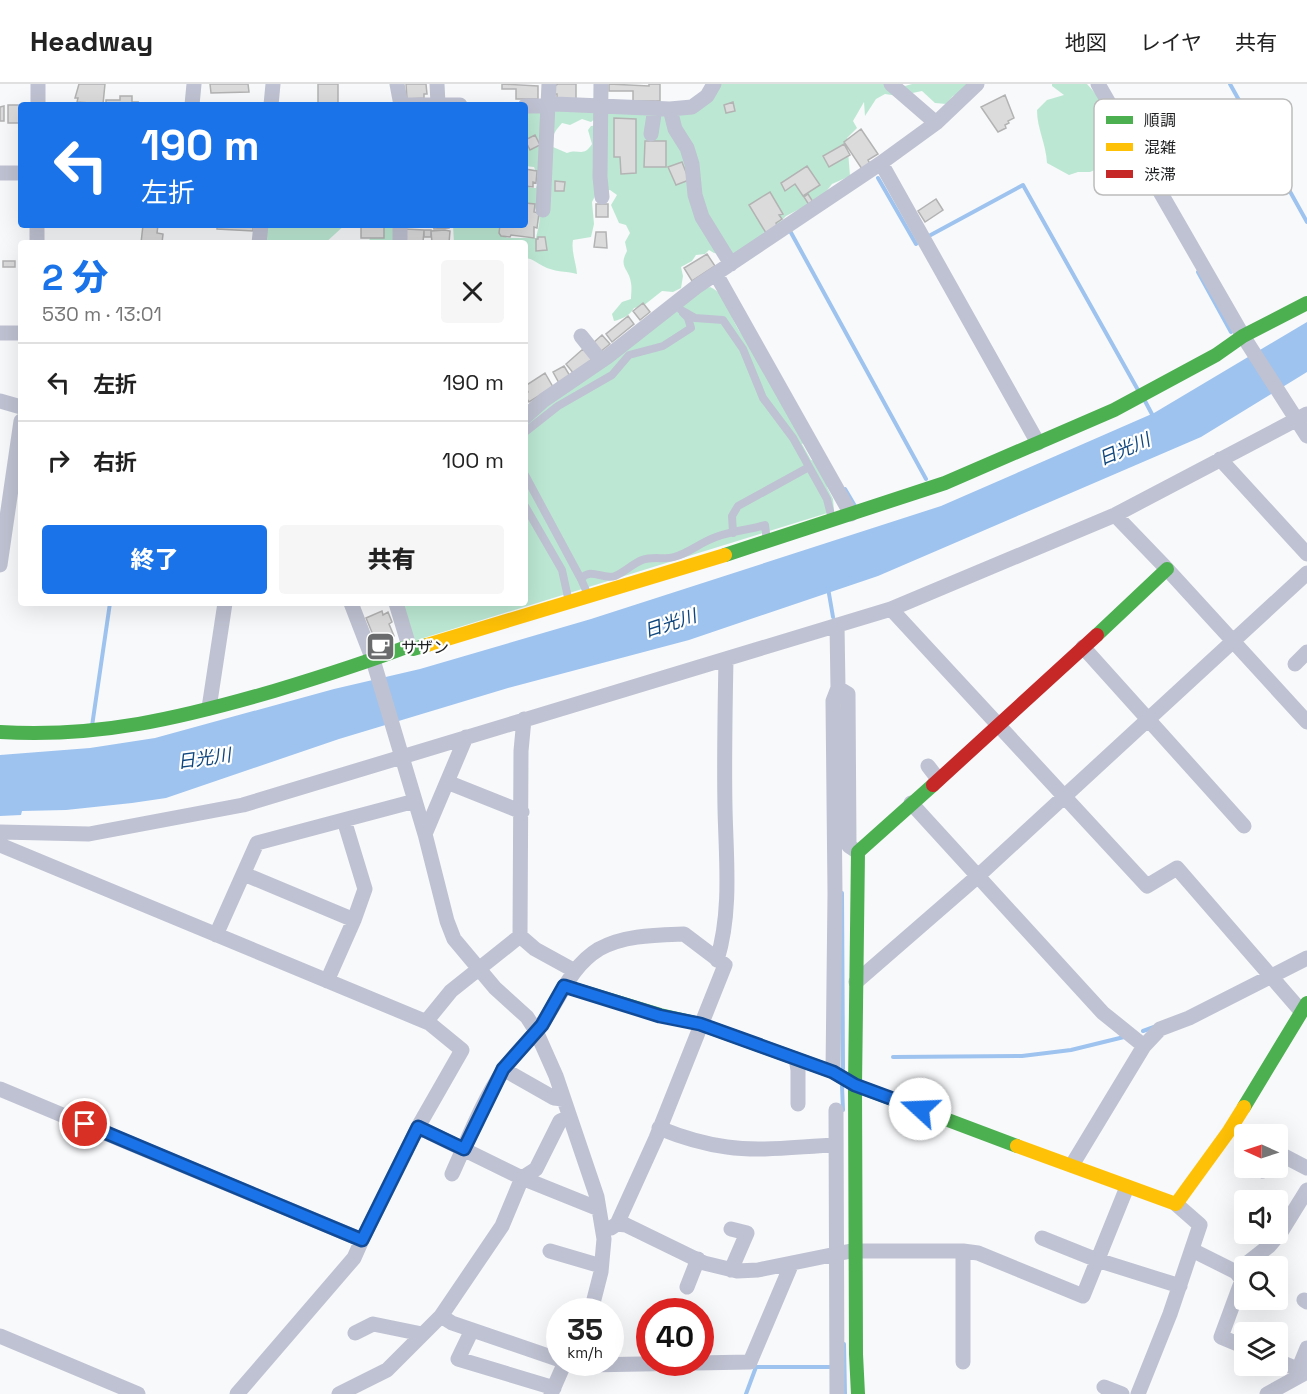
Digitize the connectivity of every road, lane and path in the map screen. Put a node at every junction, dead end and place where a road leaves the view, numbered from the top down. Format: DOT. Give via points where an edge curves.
graph roads {
  1 [pos="38,84"];
  2 [pos="194,84"];
  3 [pos="273,84"];
  4 [pos="398,84"];
  5 [pos="437,84"];
  6 [pos="549,84"];
  7 [pos="601,84"];
  8 [pos="714,84"];
  9 [pos="891,84"];
  10 [pos="977,84"];
  11 [pos="1098,84"];
  12 [pos="1107,99"];
  13 [pos="38,102"];
  14 [pos="192,102"];
  15 [pos="271,102"];
  16 [pos="401,102"];
  17 [pos="438,102"];
  18 [pos="528,106"];
  19 [pos="548,106"];
  20 [pos="601,106"];
  21 [pos="662,108"];
  22 [pos="936,123"];
  23 [pos="651,134"];
  24 [pos="881,163"];
  25 [pos="0,173"];
  26 [pos="18,173"];
  27 [pos="1162,195"];
  28 [pos="602,197"];
  29 [pos="543,210"];
  30 [pos="731,264"];
  31 [pos="716,274"];
  32 [pos="1307,303"];
  33 [pos="679,306"];
  34 [pos="0,333"];
  35 [pos="18,333"];
  36 [pos="581,336"];
  37 [pos="1244,338"];
  38 [pos="601,361"];
  39 [pos="0,401"];
  40 [pos="18,406"];
  41 [pos="528,414"];
  42 [pos="1299,417"];
  43 [pos="528,430"];
  44 [pos="1307,436"];
  45 [pos="18,442"];
  46 [pos="1038,443"];
  47 [pos="805,447"];
  48 [pos="1220,459"];
  49 [pos="809,466"];
  50 [pos="528,481"];
  51 [pos="528,512"];
  52 [pos="545,513"];
  53 [pos="851,514"];
  54 [pos="1115,516"];
  55 [pos="532,519"];
  56 [pos="832,521"];
  57 [pos="733,533"];
  58 [pos="768,542"];
  59 [pos="1307,554"];
  60 [pos="0,565"];
  61 [pos="1167,569"];
  62 [pos="1307,573"];
  63 [pos="581,579"];
  64 [pos="588,596"];
  65 [pos="569,602"];
  66 [pos="225,606"];
  67 [pos="352,606"];
  68 [pos="397,606"];
  69 [pos="891,609"];
  70 [pos="837,625"];
  71 [pos="1233,641"];
  72 [pos="409,646"];
  73 [pos="1083,647"];
  74 [pos="1307,652"];
  75 [pos="726,659"];
  76 [pos="374,660"];
  77 [pos="1295,664"];
  78 [pos="838,688"];
  79 [pos="209,708"];
  80 [pos="524,719"];
  81 [pos="1148,719"];
  82 [pos="1307,722"];
  83 [pos="1000,725"];
  84 [pos="0,732"];
  85 [pos="466,737"];
  86 [pos="402,756"];
  87 [pos="928,766"];
  88 [pos="938,779"];
  89 [pos="447,782"];
  90 [pos="1064,796"];
  91 [pos="415,801"];
  92 [pos="911,803"];
  93 [pos="522,812"];
  94 [pos="344,820"];
  95 [pos="1244,826"];
  96 [pos="0,832"];
  97 [pos="425,834"];
  98 [pos="0,845"];
  99 [pos="858,852"];
  100 [pos="244,873"];
  101 [pos="978,876"];
  102 [pos="354,920"];
  103 [pos="216,935"];
  104 [pos="520,936"];
  105 [pos="1307,958"];
  106 [pos="717,960"];
  107 [pos="477,969"];
  108 [pos="575,971"];
  109 [pos="1271,977"];
  110 [pos="327,981"];
  111 [pos="856,982"];
  112 [pos="564,986"];
  113 [pos="624,1004"];
  114 [pos="1304,1007"];
  115 [pos="615,1017"];
  116 [pos="429,1023"];
  117 [pos="700,1024"];
  118 [pos="536,1031"];
  119 [pos="1144,1046"];
  120 [pos="796,1059"];
  121 [pos="503,1069"];
  122 [pos="833,1072"];
  123 [pos="855,1085"];
  124 [pos="0,1089"];
  125 [pos="563,1099"];
  126 [pos="798,1104"];
  127 [pos="836,1110"];
  128 [pos="569,1117"];
  129 [pos="418,1127"];
  130 [pos="659,1128"];
  131 [pos="836,1145"];
  132 [pos="464,1149"];
  133 [pos="1288,1158"];
  134 [pos="1072,1166"];
  135 [pos="1307,1168"];
  136 [pos="452,1174"];
  137 [pos="522,1178"];
  138 [pos="1127,1187"];
  139 [pos="1307,1190"];
  140 [pos="1176,1203"];
  141 [pos="599,1209"];
  142 [pos="617,1224"];
  143 [pos="731,1229"];
  144 [pos="603,1232"];
  145 [pos="1041,1238"];
  146 [pos="362,1240"];
  147 [pos="1192,1250"];
  148 [pos="550,1251"];
  149 [pos="963,1251"];
  150 [pos="856,1252"];
  151 [pos="837,1254"];
  152 [pos="1256,1256"];
  153 [pos="698,1259"];
  154 [pos="1097,1260"];
  155 [pos="792,1263"];
  156 [pos="601,1266"];
  157 [pos="731,1270"];
  158 [pos="1234,1271"];
  159 [pos="1179,1286"];
  160 [pos="687,1287"];
  161 [pos="594,1298"];
  162 [pos="1234,1302"];
  163 [pos="441,1316"];
  164 [pos="472,1330"];
  165 [pos="355,1333"];
  166 [pos="422,1334"];
  167 [pos="0,1336"];
  168 [pos="1234,1342"];
  169 [pos="1307,1348"];
  170 [pos="546,1355"];
  171 [pos="963,1362"];
  172 [pos="624,1364"];
  173 [pos="1288,1365"];
  174 [pos="1303,1372"];
  175 [pos="559,1376"];
  176 [pos="1104,1387"];
  177 [pos="553,1391"];
  178 [pos="138,1394"];
  179 [pos="237,1394"];
  180 [pos="339,1394"];
  181 [pos="837,1394"];
  182 [pos="858,1394"];
  183 [pos="1122,1394"];
  184 [pos="1138,1394"];
  185 [pos="1268,1394"];
  1 -- 13 [label="street"];
  2 -- 14 [label="street"];
  3 -- 15 [label="street"];
  4 -- 16 [label="street"];
  5 -- 17 [label="street"];
  6 -- 19 [label="street"];
  7 -- 20 [label="street"];
  8 -- 21 [label="street" via="707,96 692,107"];
  9 -- 22 [label="street"];
  10 -- 22 [label="street"];
  11 -- 12 [label="street"];
  18 -- 19 [label="street"];
  19 -- 20 [label="street"];
  19 -- 29 [label="street"];
  20 -- 21 [label="street"];
  20 -- 28 [label="street"];
  21 -- 23 [label="street"];
  21 -- 30 [label="street" via="687,148 702,217"];
  22 -- 24 [label="street"];
  24 -- 30 [label="street"];
  24 -- 46 [label="street"];
  25 -- 26 [label="street"];
  27 -- 37 [label="street"];
  30 -- 31 [label="street"];
  31 -- 33 [label="street"];
  31 -- 47 [label="street"];
  32 -- 37 [label="street"];
  33 -- 38 [label="street"];
  33 -- 43 [label="lane" via="691,328 663,346 629,355 612,375 558,406"];
  33 -- 47 [label="lane" via="695,318 723,320 751,364 764,398"];
  34 -- 35 [label="street"];
  36 -- 38 [label="street"];
  37 -- 42 [label="street"];
  37 -- 46 [label="street" via="1114,410"];
  38 -- 41 [label="street"];
  39 -- 40 [label="street"];
  42 -- 44 [label="street"];
  42 -- 48 [label="street"];
  45 -- 60 [label="street"];
  46 -- 53 [label="street" via="945,483"];
  47 -- 49 [label="lane"];
  47 -- 53 [label="street"];
  48 -- 54 [label="street"];
  48 -- 59 [label="street"];
  49 -- 56 [label="lane" via="827,499"];
  49 -- 57 [label="lane" via="738,506 732,516"];
  50 -- 52 [label="lane"];
  51 -- 55 [label="lane"];
  52 -- 55 [label="lane"];
  52 -- 63 [label="lane"];
  53 -- 56 [label="street"];
  54 -- 61 [label="street"];
  54 -- 69 [label="street"];
  55 -- 65 [label="lane" via="562,570"];
  56 -- 58 [label="street"];
  57 -- 58 [label="lane" via="765,525"];
  57 -- 63 [label="lane" via="716,536 674,557 648,558 612,577 590,572"];
  58 -- 64 [label="street"];
  61 -- 71 [label="street"];
  61 -- 73 [label="street"];
  62 -- 71 [label="street"];
  63 -- 64 [label="lane"];
  64 -- 65 [label="street"];
  65 -- 72 [label="street" via="413,649"];
  66 -- 79 [label="street"];
  67 -- 76 [label="street"];
  68 -- 72 [label="street"];
  69 -- 70 [label="street"];
  69 -- 83 [label="street"];
  70 -- 75 [label="street"];
  70 -- 78 [label="street"];
  71 -- 81 [label="street"];
  71 -- 82 [label="street"];
  72 -- 76 [label="street"];
  73 -- 81 [label="street"];
  73 -- 83 [label="street"];
  74 -- 77 [label="street"];
  75 -- 80 [label="street"];
  75 -- 106 [label="street" via="726,892 724,937"];
  76 -- 79 [label="street"];
  76 -- 86 [label="street"];
  78 -- 99 [label="street" via="848,694 849,846"];
  78 -- 122 [label="street" via="832,701"];
  79 -- 84 [label="street" via="95,731"];
  80 -- 85 [label="street"];
  80 -- 93 [label="street"];
  81 -- 90 [label="street"];
  81 -- 95 [label="street"];
  83 -- 88 [label="street"];
  83 -- 90 [label="street"];
  85 -- 86 [label="street"];
  85 -- 89 [label="street"];
  86 -- 91 [label="street"];
  86 -- 96 [label="street" via="243,805 89,834"];
  87 -- 88 [label="street"];
  88 -- 92 [label="street"];
  89 -- 93 [label="street"];
  89 -- 97 [label="street"];
  90 -- 101 [label="street"];
  90 -- 109 [label="street" via="1147,886 1177,868"];
  91 -- 94 [label="street"];
  91 -- 97 [label="street"];
  92 -- 99 [label="street"];
  92 -- 101 [label="street"];
  93 -- 104 [label="street"];
  94 -- 100 [label="street" via="258,843"];
  94 -- 102 [label="street" via="365,889"];
  97 -- 107 [label="street" via="447,921 454,939"];
  98 -- 103 [label="street"];
  99 -- 111 [label="street"];
  100 -- 102 [label="street"];
  100 -- 103 [label="street"];
  101 -- 111 [label="street"];
  101 -- 119 [label="street" via="1103,1013"];
  102 -- 110 [label="street"];
  103 -- 110 [label="street"];
  104 -- 107 [label="street"];
  104 -- 108 [label="street"];
  105 -- 109 [label="street"];
  106 -- 108 [label="street" via="684,934 646,935 599,949"];
  106 -- 117 [label="street" via="725,966"];
  107 -- 116 [label="street" via="451,991"];
  107 -- 118 [label="street" via="527,1017"];
  108 -- 112 [label="street"];
  109 -- 114 [label="street"];
  109 -- 119 [label="street" via="1160,1029"];
  110 -- 116 [label="street"];
  111 -- 123 [label="street"];
  112 -- 113 [label="street"];
  112 -- 118 [label="street"];
  113 -- 115 [label="street"];
  113 -- 117 [label="street"];
  114 -- 140 [label="street" via="1229,1131"];
  116 -- 129 [label="street" via="462,1050"];
  117 -- 120 [label="street"];
  117 -- 130 [label="street"];
  118 -- 121 [label="street"];
  118 -- 125 [label="street"];
  119 -- 134 [label="street"];
  120 -- 122 [label="street"];
  120 -- 126 [label="street"];
  121 -- 125 [label="street" via="554,1098"];
  121 -- 132 [label="street"];
  122 -- 123 [label="street"];
  123 -- 134 [label="street"];
  123 -- 150 [label="street"];
  124 -- 146 [label="street"];
  125 -- 128 [label="street"];
  127 -- 131 [label="street"];
  128 -- 137 [label="street" via="560,1121 536,1168"];
  128 -- 141 [label="street"];
  129 -- 132 [label="street"];
  129 -- 146 [label="street"];
  130 -- 131 [label="street" via="727,1147"];
  130 -- 142 [label="street"];
  131 -- 151 [label="street"];
  132 -- 136 [label="street"];
  132 -- 137 [label="street"];
  133 -- 135 [label="street"];
  134 -- 138 [label="street"];
  137 -- 141 [label="street"];
  137 -- 163 [label="street" via="502,1226"];
  138 -- 140 [label="street"];
  138 -- 154 [label="street"];
  139 -- 152 [label="street" via="1281,1232"];
  140 -- 147 [label="street" via="1200,1224"];
  141 -- 144 [label="street"];
  142 -- 144 [label="street"];
  142 -- 153 [label="street"];
  143 -- 157 [label="street" via="747,1233"];
  144 -- 156 [label="street"];
  145 -- 154 [label="street"];
  146 -- 179 [label="street" via="354,1258"];
  147 -- 158 [label="street"];
  147 -- 159 [label="street"];
  148 -- 156 [label="street"];
  149 -- 150 [label="street"];
  149 -- 154 [label="street" via="1083,1296"];
  149 -- 171 [label="street"];
  150 -- 151 [label="street"];
  150 -- 182 [label="street"];
  151 -- 155 [label="street"];
  151 -- 181 [label="street"];
  153 -- 157 [label="street"];
  153 -- 160 [label="street"];
  154 -- 159 [label="street"];
  155 -- 157 [label="street" via="758,1270"];
  155 -- 172 [label="street" via="750,1362"];
  156 -- 161 [label="street"];
  159 -- 184 [label="street"];
  162 -- 168 [label="street" via="1221,1337"];
  163 -- 164 [label="street"];
  163 -- 166 [label="street"];
  164 -- 170 [label="street"];
  164 -- 177 [label="street" via="458,1359"];
  165 -- 166 [label="street" via="373,1324"];
  166 -- 180 [label="street" via="387,1370"];
  167 -- 178 [label="street"];
  169 -- 174 [label="street"];
  173 -- 174 [label="street"];
  174 -- 185 [label="street"];
  175 -- 177 [label="street"];
  176 -- 183 [label="street"];
}
